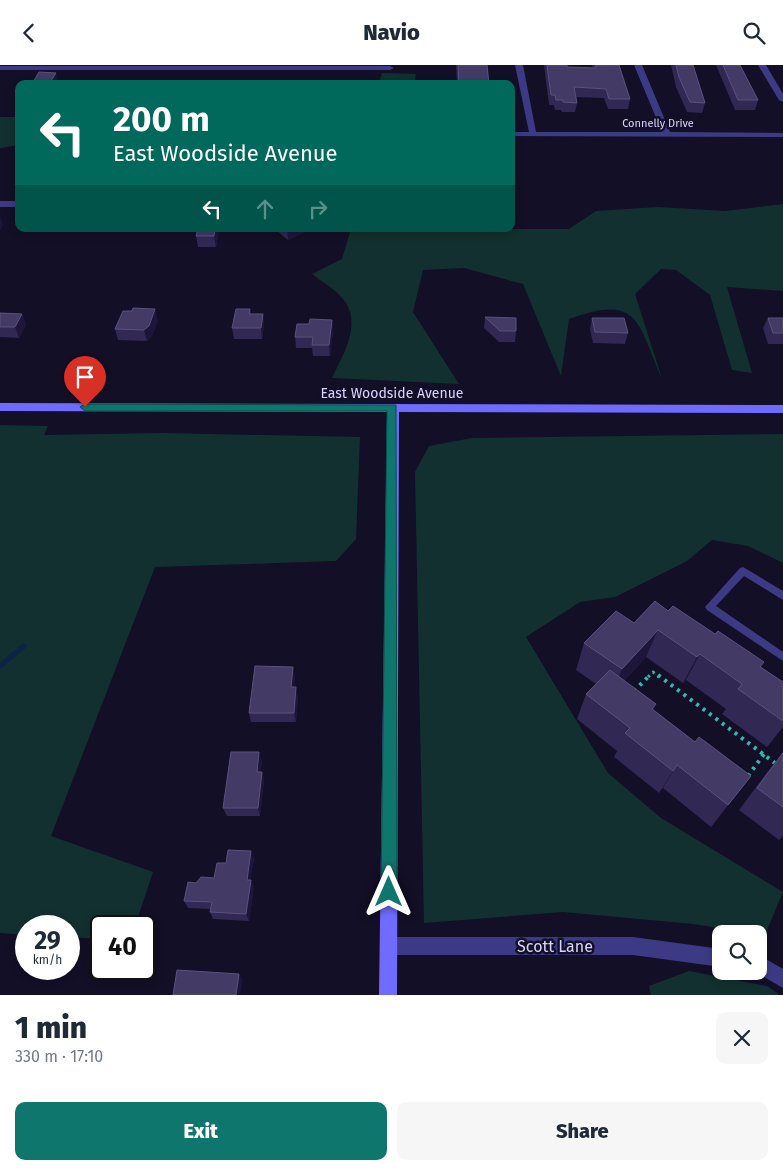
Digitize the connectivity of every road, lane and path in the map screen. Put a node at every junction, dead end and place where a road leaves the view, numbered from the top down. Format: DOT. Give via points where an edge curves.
graph roads {
  1 [pos="519,65"];
  2 [pos="638,65"];
  3 [pos="762,65"];
  4 [pos="100,67"];
  5 [pos="259,67"];
  6 [pos="0,68"];
  7 [pos="390,68"];
  8 [pos="783,100"];
  9 [pos="515,134"];
  10 [pos="533,134"];
  11 [pos="667,135"];
  12 [pos="783,135"];
  13 [pos="0,204"];
  14 [pos="15,205"];
  15 [pos="0,407"];
  16 [pos="392,408"];
  17 [pos="783,409"];
  18 [pos="783,596"];
  19 [pos="783,657"];
  20 [pos="632,692"];
  21 [pos="764,754"];
  22 [pos="783,769"];
  23 [pos="746,778"];
  24 [pos="389,946"];
  25 [pos="712,957"];
  26 [pos="767,968"];
  27 [pos="783,979"];
  28 [pos="388,995"];
  1 -- 10 [label="street"];
  2 -- 11 [label="street"];
  3 -- 8 [label="street"];
  4 -- 5 [label="street"];
  4 -- 6 [label="street"];
  5 -- 7 [label="street"];
  9 -- 10 [label="street, Connelly Drive"];
  10 -- 11 [label="street, Connelly Drive"];
  11 -- 12 [label="street, Connelly Drive"];
  13 -- 14 [label="street"];
  15 -- 16 [label="main road, East Woodside Avenue"];
  16 -- 17 [label="main road, East Woodside Avenue"];
  16 -- 24 [label="main road"];
  18 -- 19 [label="lane" via="742,571 710,607"];
  20 -- 21 [label="path" via="653,672"];
  21 -- 22 [label="path"];
  21 -- 23 [label="path"];
  24 -- 25 [label="street, Scott Lane" via="633,946"];
  24 -- 28 [label="main road"];
  26 -- 27 [label="street"];
}
